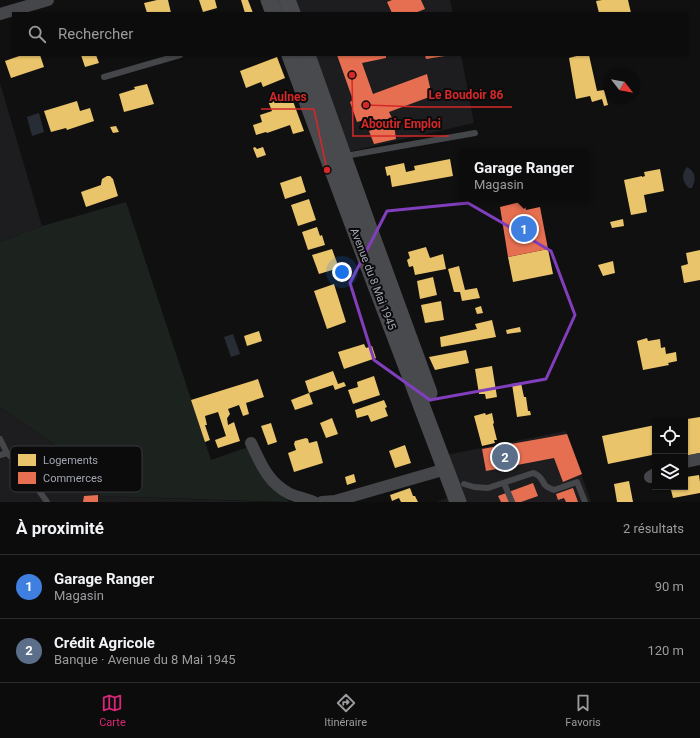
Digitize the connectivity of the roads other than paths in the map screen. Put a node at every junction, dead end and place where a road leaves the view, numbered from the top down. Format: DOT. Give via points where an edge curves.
graph roads {
  1 [pos="48,0"];
  2 [pos="269,0"];
  3 [pos="287,0"];
  4 [pos="274,12"];
  5 [pos="292,12"];
  6 [pos="0,14"];
  7 [pos="177,56"];
  8 [pos="290,56"];
  9 [pos="308,56"];
  10 [pos="104,77"];
  11 [pos="475,134"];
  12 [pos="344,156"];
  13 [pos="0,439"];
  14 [pos="252,443"];
  15 [pos="7,453"];
  16 [pos="0,455"];
  17 [pos="10,456"];
  18 [pos="700,459"];
  19 [pos="688,461"];
  20 [pos="446,469"];
  21 [pos="504,483"];
  22 [pos="464,484"];
  23 [pos="40,492"];
  24 [pos="47,502"];
  25 [pos="314,502"];
  26 [pos="322,502"];
  27 [pos="458,502"];
  28 [pos="470,502"];
  29 [pos="512,502"];
  30 [pos="585,502"];
  1 -- 6 [label="street"];
  2 -- 4 [label="main road"];
  3 -- 5 [label="main road"];
  7 -- 10 [label="lane"];
  8 -- 20 [label="main road, Avenue du 8 Mai 1945"];
  9 -- 12 [label="main road, Avenue du 8 Mai 1945"];
  11 -- 12 [label="lane"];
  12 -- 22 [label="main road, Avenue du 8 Mai 1945"];
  13 -- 15 [label="lane"];
  14 -- 25 [label="street" via="272,481 290,494"];
  15 -- 16 [label="lane"];
  15 -- 17 [label="lane"];
  18 -- 19 [label="street"];
  20 -- 26 [label="street" via="335,501"];
  20 -- 27 [label="main road, Avenue du 8 Mai 1945"];
  21 -- 22 [label="lane" via="488,488"];
  21 -- 29 [label="lane"];
  21 -- 30 [label="lane" via="533,473 554,490 578,482"];
  22 -- 28 [label="main road, Avenue du 8 Mai 1945"];
  23 -- 24 [label="lane"];
}
